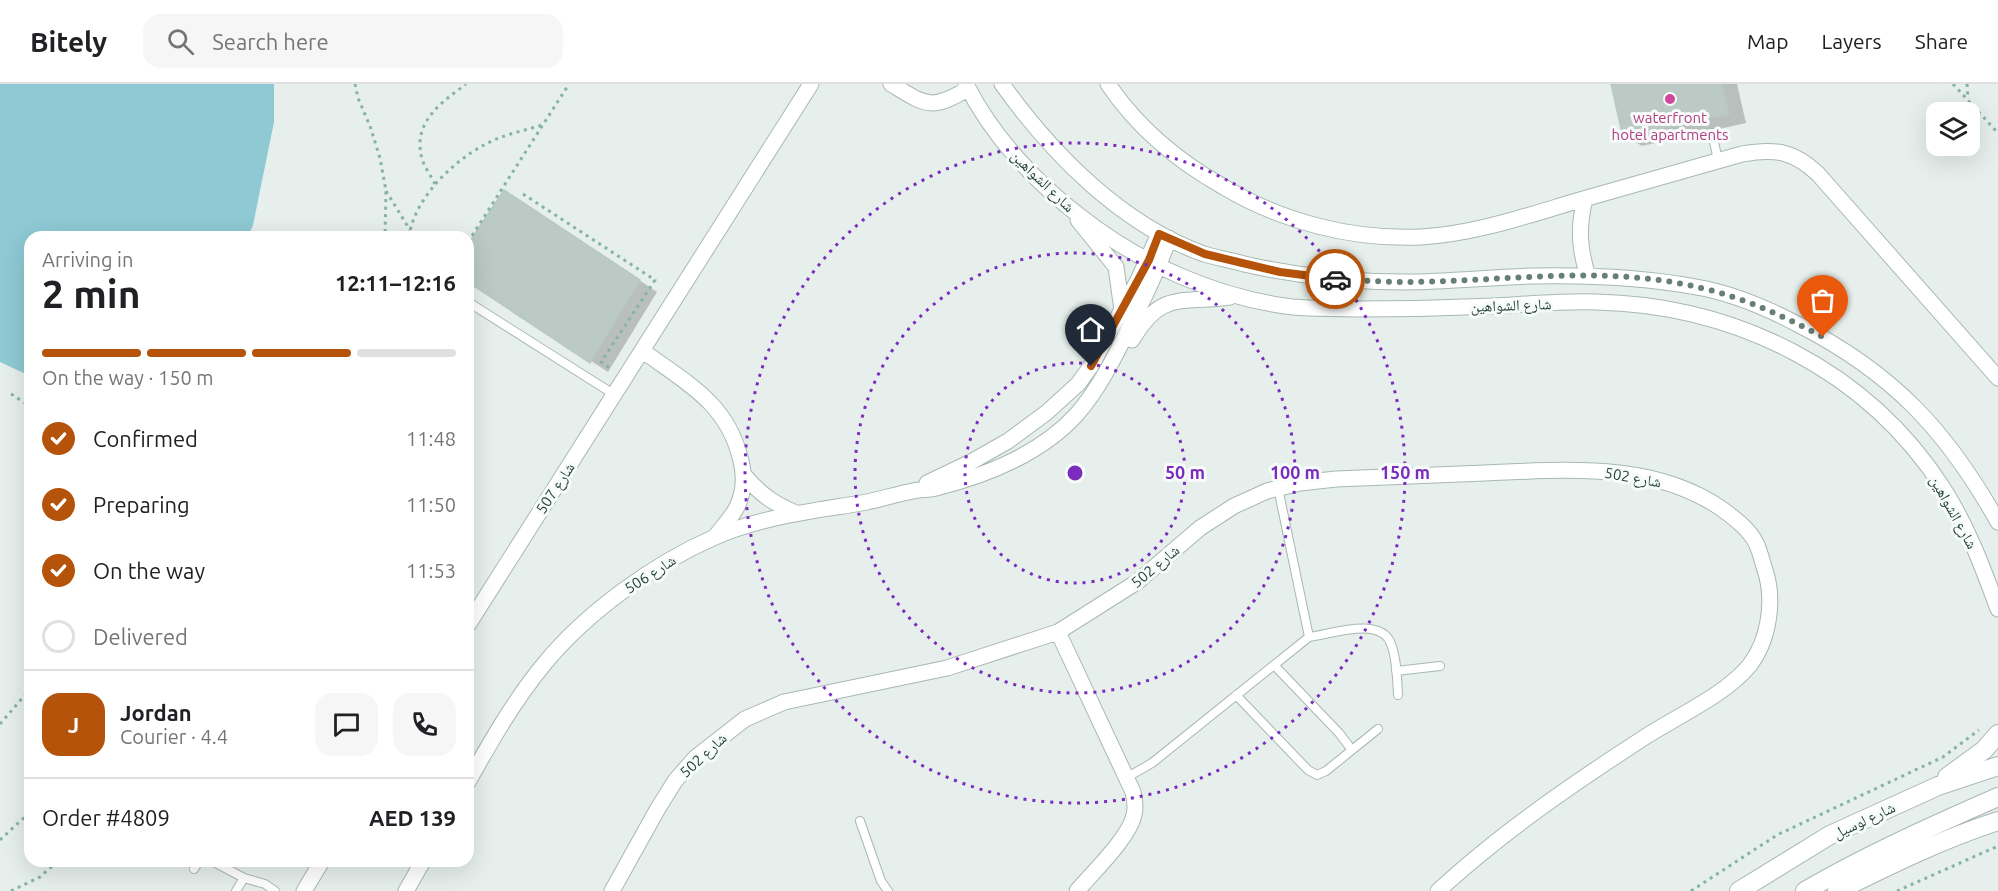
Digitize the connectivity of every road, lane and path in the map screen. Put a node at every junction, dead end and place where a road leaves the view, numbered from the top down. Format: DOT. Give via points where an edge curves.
graph roads {
  1 [pos="355,84"];
  2 [pos="466,84"];
  3 [pos="569,84"];
  4 [pos="811,84"];
  5 [pos="891,84"];
  6 [pos="1002,84"];
  7 [pos="1108,84"];
  8 [pos="1953,84"];
  9 [pos="1967,84"];
  10 [pos="967,86"];
  11 [pos="1969,101"];
  12 [pos="543,125"];
  13 [pos="1998,133"];
  14 [pos="1712,134"];
  15 [pos="1718,160"];
  16 [pos="435,184"];
  17 [pos="386,191"];
  18 [pos="523,194"];
  19 [pos="1585,199"];
  20 [pos="1074,212"];
  21 [pos="410,230"];
  22 [pos="385,231"];
  23 [pos="474,233"];
  24 [pos="1164,236"];
  25 [pos="1154,263"];
  26 [pos="1588,276"];
  27 [pos="1237,295"];
  28 [pos="474,306"];
  29 [pos="1122,310"];
  30 [pos="643,351"];
  31 [pos="1114,358"];
  32 [pos="612,368"];
  33 [pos="1998,378"];
  34 [pos="11,394"];
  35 [pos="615,395"];
  36 [pos="24,402"];
  37 [pos="745,476"];
  38 [pos="1278,488"];
  39 [pos="915,490"];
  40 [pos="796,513"];
  41 [pos="1998,522"];
  42 [pos="715,537"];
  43 [pos="1998,609"];
  44 [pos="474,616"];
  45 [pos="1058,632"];
  46 [pos="1310,637"];
  47 [pos="1274,665"];
  48 [pos="1440,666"];
  49 [pos="1396,671"];
  50 [pos="24,695"];
  51 [pos="1236,695"];
  52 [pos="1398,695"];
  53 [pos="0,724"];
  54 [pos="1378,729"];
  55 [pos="1992,730"];
  56 [pos="1352,750"];
  57 [pos="1998,766"];
  58 [pos="474,772"];
  59 [pos="1126,778"];
  60 [pos="1938,786"];
  61 [pos="1998,797"];
  62 [pos="24,818"];
  63 [pos="860,821"];
  64 [pos="1998,821"];
  65 [pos="0,840"];
  66 [pos="1998,846"];
  67 [pos="51,867"];
  68 [pos="223,867"];
  69 [pos="318,867"];
  70 [pos="420,867"];
  71 [pos="244,878"];
  72 [pos="11,891"];
  73 [pos="236,891"];
  74 [pos="275,891"];
  75 [pos="304,891"];
  76 [pos="406,891"];
  77 [pos="612,891"];
  78 [pos="888,891"];
  79 [pos="1077,891"];
  80 [pos="1438,891"];
  81 [pos="1691,891"];
  82 [pos="1739,891"];
  83 [pos="1805,891"];
  84 [pos="1838,891"];
  85 [pos="1897,891"];
  1 -- 17 [label="path" via="380,158"];
  2 -- 16 [label="path" via="438,105 425,122 423,160"];
  3 -- 12 [label="path"];
  4 -- 30 [label="street, شارع 507"];
  5 -- 10 [label="street" via="929,104 942,103"];
  6 -- 24 [label="street, شارع الشواهين" via="1079,175"];
  7 -- 19 [label="street" via="1136,119 1198,172 1236,195 1309,224 1350,233 1422,237 1482,227"];
  8 -- 11 [label="path"];
  9 -- 11 [label="path"];
  10 -- 20 [label="street, شارع الشواهين" via="1024,165"];
  11 -- 13 [label="path"];
  12 -- 16 [label="path" via="486,143 458,160"];
  12 -- 23 [label="path"];
  14 -- 15 [label="lane"];
  15 -- 19 [label="street"];
  15 -- 33 [label="street" via="1757,151 1799,158 1818,174"];
  16 -- 21 [label="path"];
  17 -- 21 [label="path"];
  17 -- 22 [label="path"];
  18 -- 32 [label="path" via="655,280 601,362"];
  19 -- 26 [label="street" via="1579,227"];
  20 -- 25 [label="street, شارع الشواهين"];
  20 -- 29 [label="street" via="1116,267"];
  24 -- 25 [label="street, شارع 506"];
  24 -- 26 [label="street, شارع الشواهين" via="1205,254 1318,278 1404,282"];
  25 -- 27 [label="street, شارع الشواهين" via="1197,283"];
  25 -- 29 [label="street, شارع 506"];
  25 -- 31 [label="street, شارع 506"];
  26 -- 41 [label="street, شارع الشواهين" via="1698,287 1750,302 1823,337 1878,374 1921,412 1953,450"];
  27 -- 31 [label="street, شارع 506" via="1183,299 1165,305 1147,319"];
  27 -- 43 [label="street, شارع الشواهين" via="1293,307 1323,308 1640,304 1682,311 1771,339 1851,388 1918,453 1957,512"];
  28 -- 35 [label="lane"];
  29 -- 39 [label="street, شارع 506" via="1091,366 1064,398 1008,441"];
  30 -- 35 [label="street, شارع 507"];
  30 -- 37 [label="street" via="721,413 737,443"];
  31 -- 39 [label="street, شارع 506" via="1076,415 1046,442 988,471 934,489"];
  34 -- 36 [label="path"];
  35 -- 44 [label="street, شارع 507"];
  37 -- 40 [label="street" via="762,495"];
  37 -- 42 [label="street" via="737,507"];
  38 -- 45 [label="street, شارع 502" via="1234,506 1200,528 1137,582"];
  38 -- 46 [label="lane"];
  38 -- 80 [label="street, شارع 502" via="1336,479 1585,469 1645,476 1679,486 1737,520 1756,542 1767,576 1770,608 1764,639 1750,665 1730,685 1568,787"];
  39 -- 40 [label="street, شارع 506"];
  40 -- 42 [label="street, شارع 506"];
  42 -- 58 [label="street, شارع 506" via="644,576 576,632 546,662 515,703"];
  45 -- 59 [label="street"];
  45 -- 77 [label="street, شارع 502" via="947,668 784,702 745,719 695,758 675,782"];
  46 -- 47 [label="lane"];
  46 -- 49 [label="lane" via="1377,629 1392,646"];
  47 -- 51 [label="lane"];
  47 -- 56 [label="lane"];
  48 -- 49 [label="lane"];
  49 -- 52 [label="lane"];
  50 -- 53 [label="path"];
  51 -- 56 [label="lane" via="1317,775"];
  51 -- 59 [label="lane" via="1152,763"];
  54 -- 56 [label="lane"];
  55 -- 60 [label="street" via="1984,750"];
  55 -- 81 [label="path" via="1777,835"];
  57 -- 60 [label="street, شارع لوسيل"];
  59 -- 79 [label="street" via="1136,806 1134,817 1121,840"];
  60 -- 82 [label="street, شارع لوسيل" via="1830,836"];
  61 -- 83 [label="street" via="1889,846"];
  62 -- 65 [label="path"];
  63 -- 78 [label="lane"];
  64 -- 84 [label="street" via="1904,858"];
  66 -- 85 [label="path"];
  67 -- 72 [label="path"];
  68 -- 71 [label="lane"];
  69 -- 75 [label="street"];
  70 -- 76 [label="street"];
  71 -- 73 [label="lane"];
  71 -- 74 [label="lane"];
}
